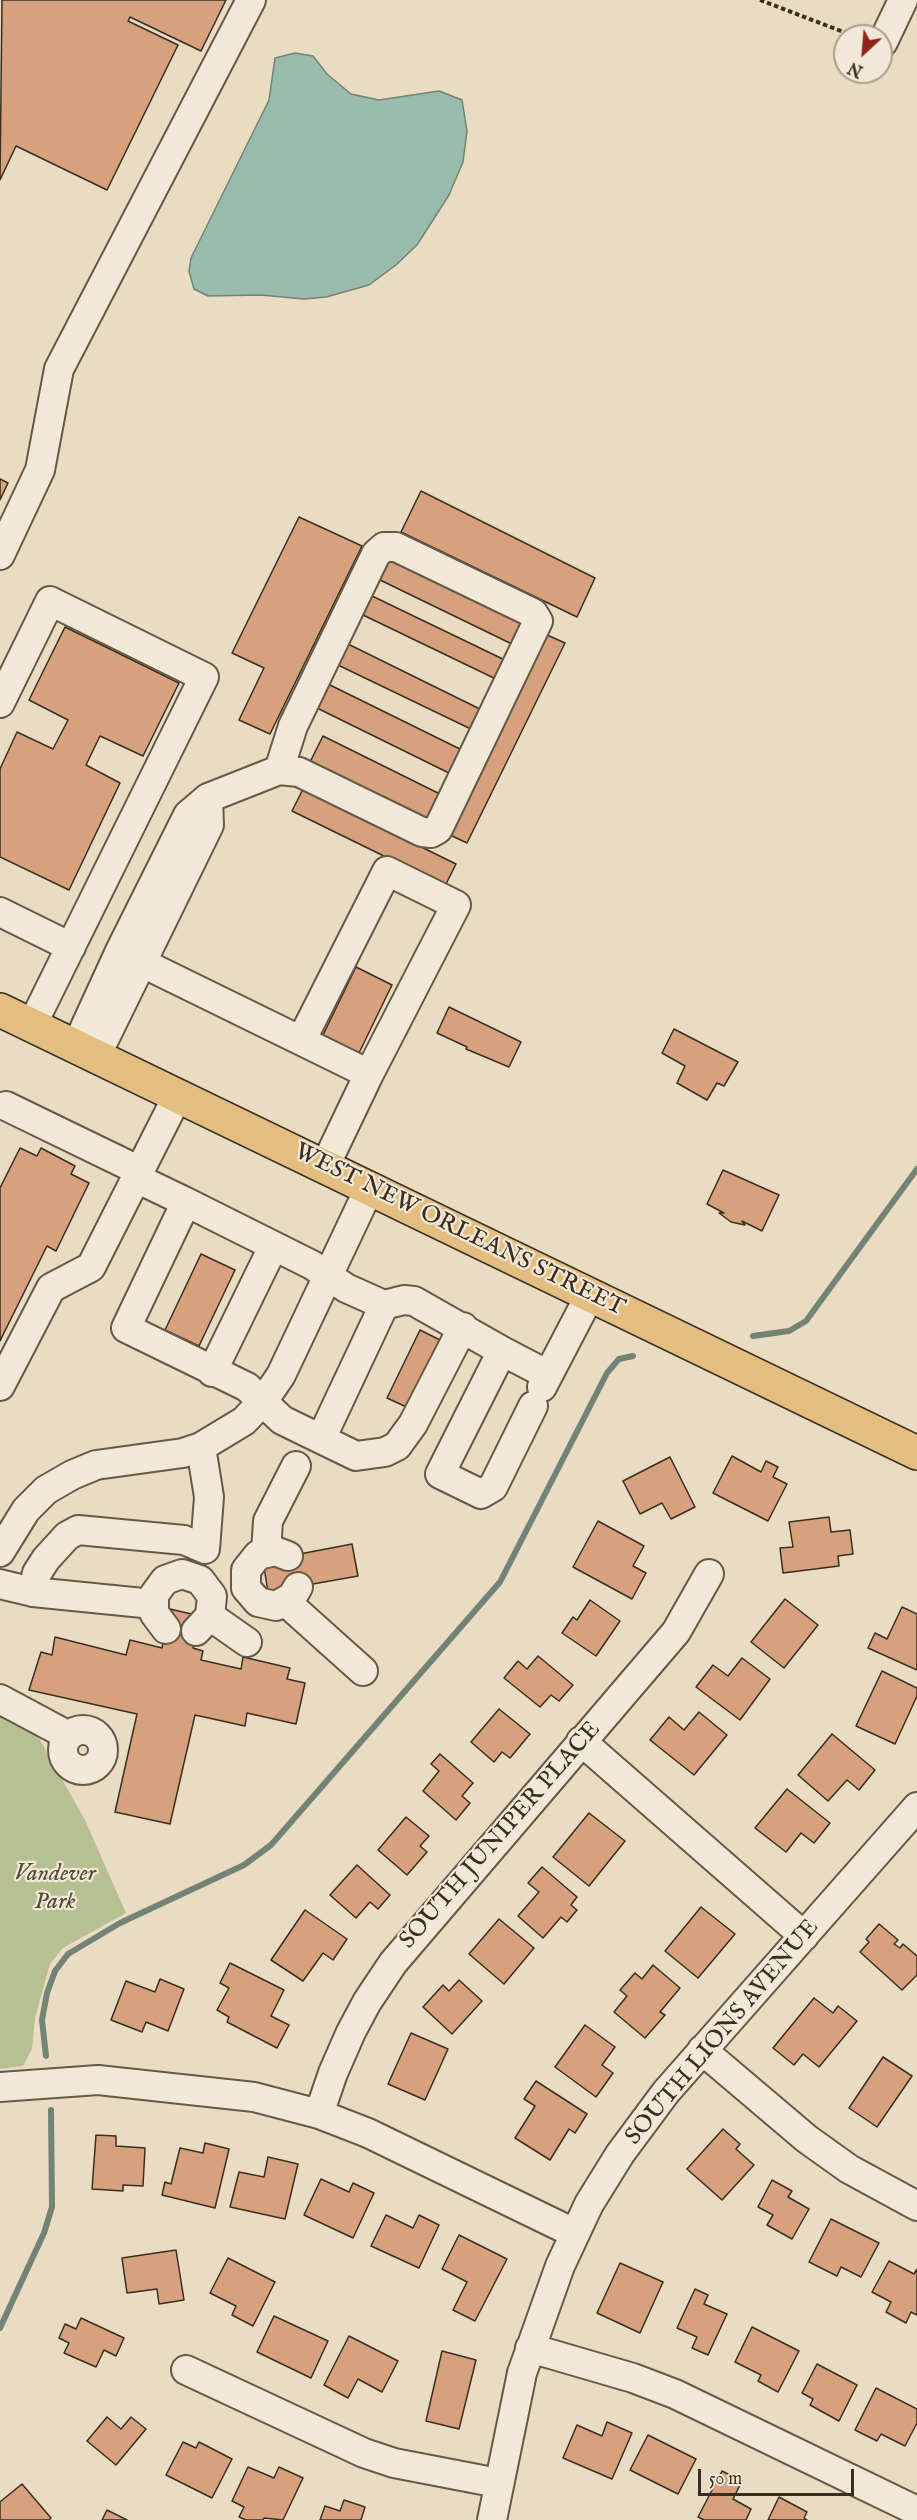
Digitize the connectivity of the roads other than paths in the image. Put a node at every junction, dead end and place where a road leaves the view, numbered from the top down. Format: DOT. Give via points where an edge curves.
graph roads {
  1 [pos="251,0"];
  2 [pos="903,0"];
  3 [pos="892,24"];
  4 [pos="0,555"];
  5 [pos="0,703"];
  6 [pos="279,770"];
  7 [pos="0,912"];
  8 [pos="71,947"];
  9 [pos="131,957"];
  10 [pos="0,1010"];
  11 [pos="32,1025"];
  12 [pos="302,1039"];
  13 [pos="86,1051"];
  14 [pos="369,1074"];
  15 [pos="178,1095"];
  16 [pos="2,1107"];
  17 [pos="325,1166"];
  18 [pos="138,1174"];
  19 [pos="370,1187"];
  20 [pos="186,1202"];
  21 [pos="273,1247"];
  22 [pos="329,1277"];
  23 [pos="590,1295"];
  24 [pos="384,1305"];
  25 [pos="463,1327"];
  26 [pos="502,1351"];
  27 [pos="212,1372"];
  28 [pos="0,1386"];
  29 [pos="541,1389"];
  30 [pos="264,1400"];
  31 [pos="321,1439"];
  32 [pos="201,1447"];
  33 [pos="917,1453"];
  34 [pos="296,1466"];
  35 [pos="2,1545"];
  36 [pos="205,1549"];
  37 [pos="268,1557"];
  38 [pos="709,1574"];
  39 [pos="191,1575"];
  40 [pos="0,1584"];
  41 [pos="33,1592"];
  42 [pos="153,1604"];
  43 [pos="166,1629"];
  44 [pos="247,1642"];
  45 [pos="363,1671"];
  46 [pos="0,1699"];
  47 [pos="69,1736"];
  48 [pos="581,1741"];
  49 [pos="917,1807"];
  50 [pos="804,1936"];
  51 [pos="702,2050"];
  52 [pos="0,2087"];
  53 [pos="319,2114"];
  54 [pos="917,2206"];
  55 [pos="574,2233"];
  56 [pos="530,2348"];
  57 [pos="186,2370"];
  58 [pos="498,2483"];
  59 [pos="917,2511"];
  60 [pos="492,2520"];
  1 -- 4 [label="street" via="59,369 40,470"];
  2 -- 3 [label="street"];
  5 -- 8 [label="street" via="50,601 204,677"];
  6 -- 6 [label="street" via="299,772 422,832 438,829 538,621 533,613 396,547 384,547 376,554 293,726"];
  6 -- 9 [label="street" via="208,798 209,825"];
  7 -- 8 [label="street"];
  8 -- 11 [label="street"];
  9 -- 12 [label="street"];
  9 -- 13 [label="street"];
  10 -- 11 [label="main road, WEST NEW ORLEANS STREET"];
  11 -- 13 [label="main road, WEST NEW ORLEANS STREET"];
  12 -- 14 [label="street"];
  12 -- 14 [label="street" via="387,871 456,905"];
  13 -- 15 [label="main road, WEST NEW ORLEANS STREET"];
  14 -- 17 [label="street"];
  15 -- 17 [label="main road, WEST NEW ORLEANS STREET"];
  15 -- 18 [label="street"];
  16 -- 18 [label="street"];
  17 -- 19 [label="main road, WEST NEW ORLEANS STREET"];
  18 -- 20 [label="street"];
  18 -- 28 [label="street" via="91,1267 51,1288"];
  19 -- 22 [label="street"];
  19 -- 23 [label="main road, WEST NEW ORLEANS STREET"];
  20 -- 21 [label="street"];
  20 -- 27 [label="street" via="126,1328"];
  21 -- 22 [label="street"];
  21 -- 27 [label="street"];
  22 -- 24 [label="street"];
  22 -- 30 [label="street" via="281,1375"];
  23 -- 29 [label="street"];
  23 -- 33 [label="main road, WEST NEW ORLEANS STREET"];
  24 -- 25 [label="street" via="414,1301"];
  24 -- 31 [label="street"];
  25 -- 26 [label="street"];
  25 -- 31 [label="street" via="413,1424 397,1446 386,1452 356,1456"];
  26 -- 29 [label="street"];
  26 -- 29 [label="street" via="440,1474 481,1494 493,1487"];
  27 -- 30 [label="street" via="247,1387"];
  30 -- 31 [label="street" via="282,1420"];
  30 -- 32 [label="street" via="244,1421"];
  32 -- 35 [label="street" via="159,1458 96,1465 72,1475 46,1490 26,1510"];
  32 -- 36 [label="street" via="209,1497"];
  34 -- 37 [label="street" via="268,1521"];
  36 -- 37 [label="street" via="233,1560"];
  36 -- 39 [label="street" via="200,1567"];
  36 -- 41 [label="street" via="184,1540 78,1530 46,1559 37,1573"];
  37 -- 45 [label="street" via="244,1579 251,1596 267,1605 292,1595"];
  38 -- 48 [label="street, SOUTH JUNIPER PLACE" via="676,1632"];
  39 -- 42 [label="street" via="165,1580 154,1595"];
  39 -- 44 [label="street" via="212,1596 203,1624"];
  40 -- 41 [label="street"];
  41 -- 42 [label="street"];
  42 -- 43 [label="street" via="154,1613"];
  46 -- 47 [label="street"];
  48 -- 50 [label="street"];
  48 -- 53 [label="street, SOUTH JUNIPER PLACE" via="386,1972 351,2032"];
  49 -- 50 [label="street, SOUTH LIONS AVENUE"];
  50 -- 51 [label="street, SOUTH LIONS AVENUE"];
  51 -- 54 [label="street" via="824,2151"];
  51 -- 55 [label="street, SOUTH LIONS AVENUE" via="621,2154"];
  52 -- 53 [label="street" via="98,2080 254,2097"];
  53 -- 55 [label="street" via="417,2155"];
  55 -- 56 [label="street, SOUTH LIONS AVENUE"];
  56 -- 58 [label="street, SOUTH LIONS AVENUE" via="515,2398"];
  56 -- 59 [label="street" via="675,2394"];
  57 -- 58 [label="street" via="364,2453 394,2463"];
  58 -- 60 [label="street, SOUTH LIONS AVENUE"];
}
